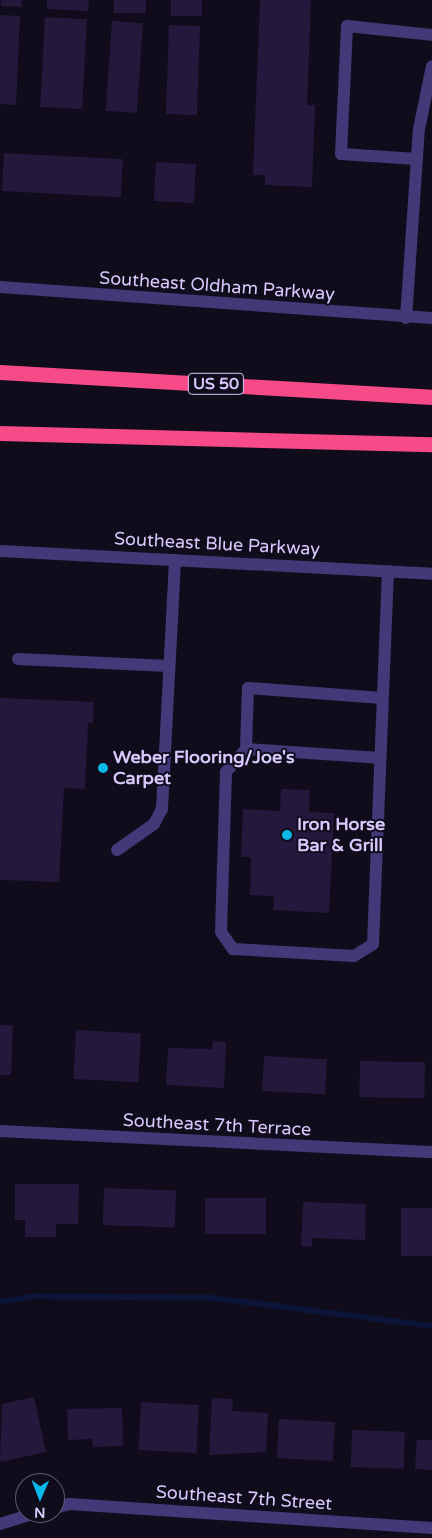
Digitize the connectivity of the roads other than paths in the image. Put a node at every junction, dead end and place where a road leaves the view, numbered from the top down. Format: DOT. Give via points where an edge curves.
graph roads {
  1 [pos="432,36"];
  2 [pos="432,66"];
  3 [pos="417,159"];
  4 [pos="0,288"];
  5 [pos="406,318"];
  6 [pos="432,318"];
  7 [pos="0,372"];
  8 [pos="432,397"];
  9 [pos="0,433"];
  10 [pos="432,444"];
  11 [pos="0,551"];
  12 [pos="175,560"];
  13 [pos="388,571"];
  14 [pos="432,574"];
  15 [pos="18,659"];
  16 [pos="169,666"];
  17 [pos="382,698"];
  18 [pos="246,749"];
  19 [pos="380,758"];
  20 [pos="117,850"];
  21 [pos="0,1131"];
  22 [pos="432,1152"];
  23 [pos="65,1505"];
  24 [pos="15,1520"];
  25 [pos="0,1524"];
  26 [pos="432,1528"];
  1 -- 3 [label="street" via="347,26 342,154"];
  2 -- 3 [label="street"];
  3 -- 5 [label="street"];
  4 -- 5 [label="street, Southeast Oldham Parkway"];
  5 -- 6 [label="street, Southeast Oldham Parkway"];
  7 -- 8 [label="highway, US 50"];
  9 -- 10 [label="highway"];
  11 -- 12 [label="street, Southeast Blue Parkway"];
  12 -- 13 [label="street, Southeast Blue Parkway"];
  12 -- 16 [label="street"];
  13 -- 14 [label="street, Southeast Blue Parkway"];
  13 -- 17 [label="street"];
  15 -- 16 [label="street"];
  16 -- 20 [label="street" via="162,809 154,824"];
  17 -- 18 [label="street" via="248,688"];
  17 -- 19 [label="street"];
  18 -- 19 [label="street"];
  18 -- 19 [label="street" via="226,772 221,932 233,950 354,956 373,944"];
  21 -- 22 [label="street, Southeast 7th Terrace"];
  23 -- 26 [label="street, Southeast 7th Street"];
  24 -- 25 [label="street"];
}
